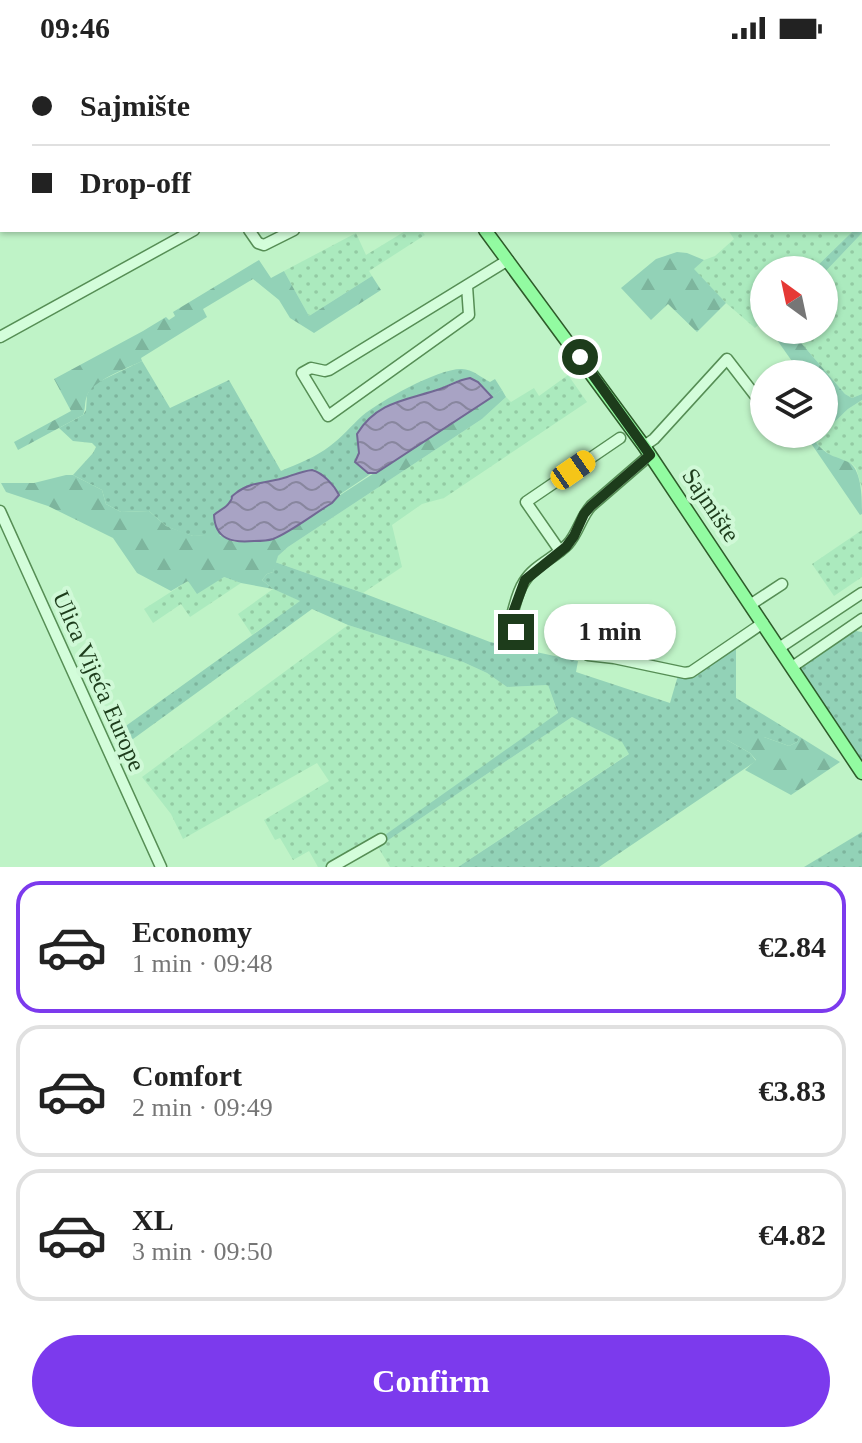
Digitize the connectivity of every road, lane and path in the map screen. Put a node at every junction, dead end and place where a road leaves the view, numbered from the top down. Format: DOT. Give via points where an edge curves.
graph roads {
  1 [pos="190,232"];
  2 [pos="250,232"];
  3 [pos="290,232"];
  4 [pos="487,232"];
  5 [pos="508,260"];
  6 [pos="467,286"];
  7 [pos="0,337"];
  8 [pos="750,389"];
  9 [pos="620,438"];
  10 [pos="647,450"];
  11 [pos="0,511"];
  12 [pos="560,551"];
  13 [pos="782,584"];
  14 [pos="862,593"];
  15 [pos="750,605"];
  16 [pos="862,619"];
  17 [pos="763,623"];
  18 [pos="516,632"];
  19 [pos="779,648"];
  20 [pos="588,655"];
  21 [pos="792,667"];
  22 [pos="862,773"];
  23 [pos="381,839"];
  24 [pos="161,867"];
  25 [pos="332,867"];
  1 -- 7 [label="street"];
  2 -- 3 [label="street" via="264,245"];
  4 -- 5 [label="main road, Sajmište"];
  5 -- 6 [label="street"];
  5 -- 10 [label="main road, Sajmište"];
  6 -- 6 [label="street" via="469,315 328,416 302,373 329,370"];
  8 -- 10 [label="street" via="727,359"];
  9 -- 12 [label="street" via="526,502"];
  10 -- 12 [label="street" via="584,514"];
  10 -- 15 [label="main road, Sajmište"];
  11 -- 24 [label="street, Ulica Vijeća Europe"];
  12 -- 18 [label="street" via="525,580 511,618"];
  13 -- 15 [label="street"];
  14 -- 19 [label="street"];
  15 -- 17 [label="main road, Sajmište"];
  16 -- 21 [label="street"];
  17 -- 19 [label="main road, Sajmište"];
  17 -- 20 [label="street" via="691,672"];
  19 -- 21 [label="main road, Sajmište"];
  21 -- 22 [label="main road, Sajmište"];
  23 -- 25 [label="street"];
}
